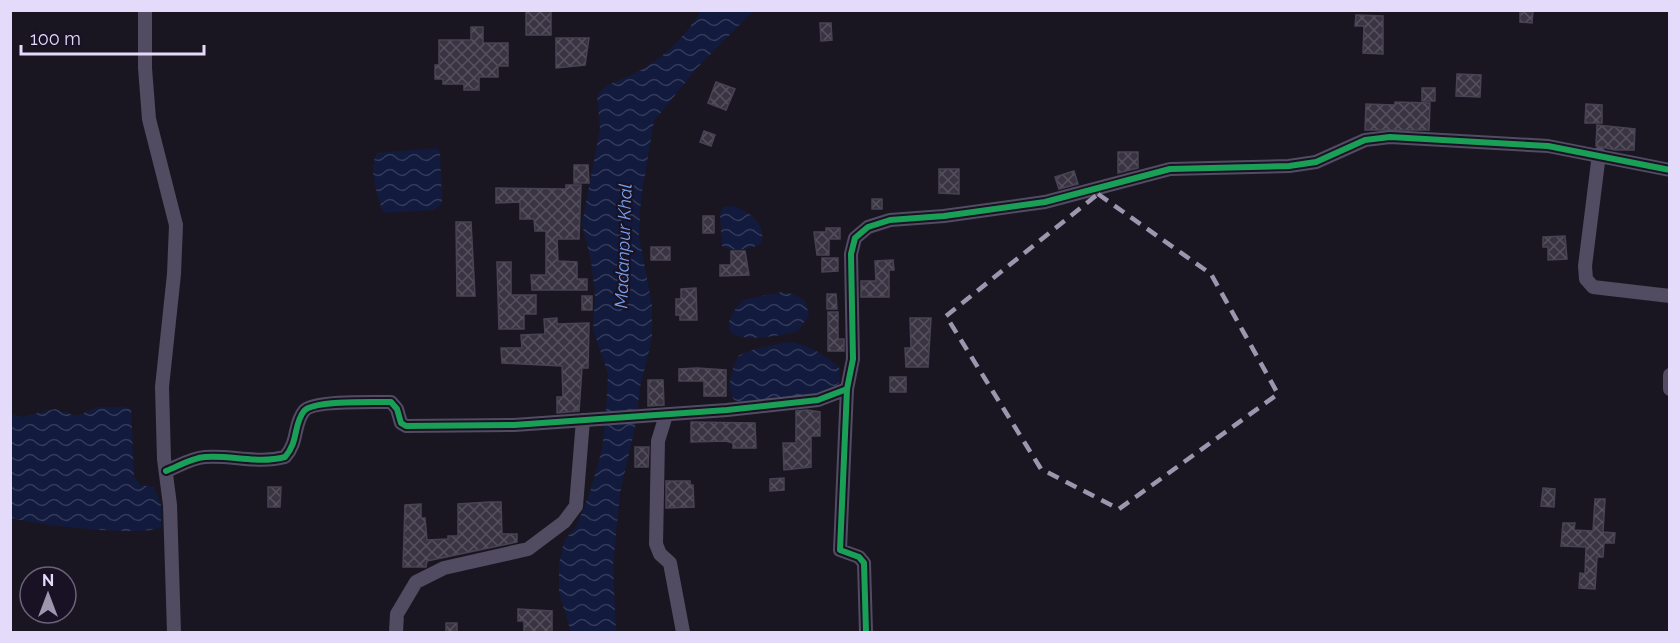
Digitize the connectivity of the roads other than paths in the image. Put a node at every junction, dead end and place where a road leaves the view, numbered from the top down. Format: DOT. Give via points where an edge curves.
graph roads {
  1 [pos="145,10"];
  2 [pos="1599,154"];
  3 [pos="1670,170"];
  4 [pos="1670,296"];
  5 [pos="1670,375"];
  6 [pos="847,389"];
  7 [pos="1670,389"];
  8 [pos="666,415"];
  9 [pos="583,420"];
  10 [pos="166,471"];
  11 [pos="174,633"];
  12 [pos="396,633"];
  13 [pos="683,633"];
  14 [pos="866,633"];
  1 -- 10 [label="street" via="149,119 176,225 162,387"];
  2 -- 3 [label="street"];
  2 -- 4 [label="street" via="1586,279 1593,287"];
  2 -- 6 [label="street" via="1548,146 1390,137 1365,140 1316,162 1298,165 1170,169 1045,202 890,220 868,227 855,238 853,359"];
  5 -- 7 [label="street"];
  6 -- 8 [label="street" via="818,400"];
  6 -- 14 [label="street" via="840,550 864,563"];
  8 -- 9 [label="street"];
  8 -- 13 [label="street" via="658,441 656,544 670,563"];
  9 -- 10 [label="street" via="406,426 391,402 317,404 304,410 293,448 285,457 206,457"];
  9 -- 12 [label="street" via="576,506 564,522 528,549 444,568 416,582 397,614"];
  10 -- 11 [label="street"];
}
